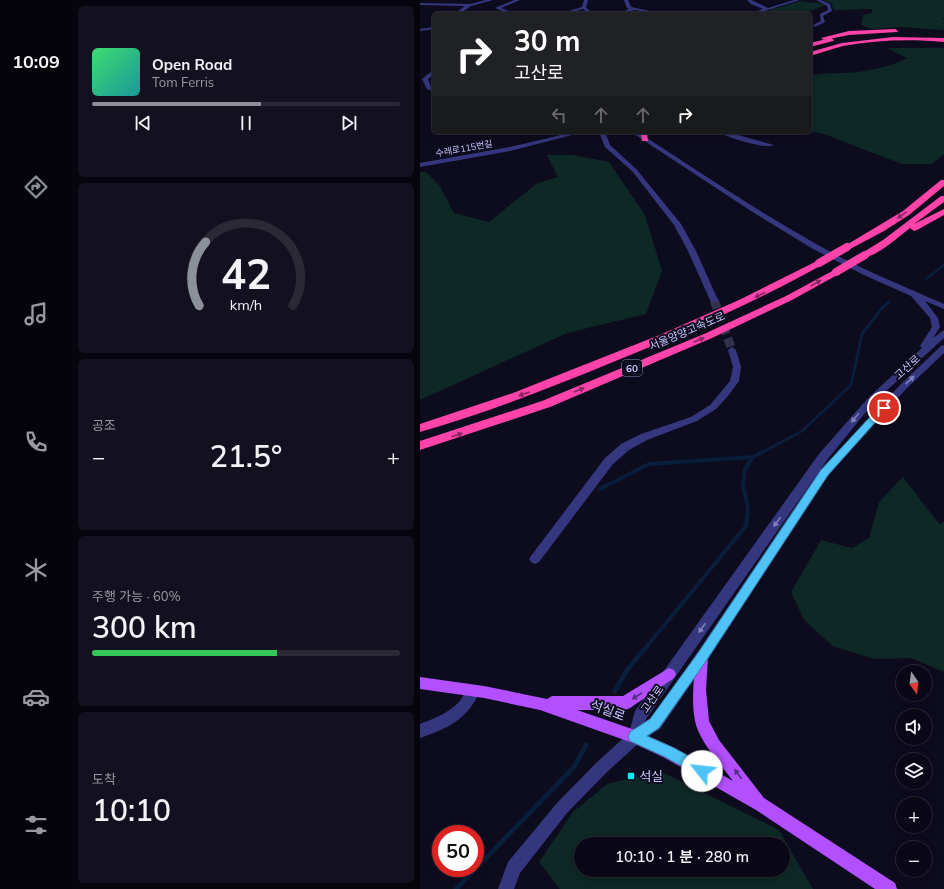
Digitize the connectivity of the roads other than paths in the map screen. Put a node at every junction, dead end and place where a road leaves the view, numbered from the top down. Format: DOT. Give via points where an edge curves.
graph roads {
  1 [pos="491,0"];
  2 [pos="518,0"];
  3 [pos="586,0"];
  4 [pos="626,0"];
  5 [pos="749,0"];
  6 [pos="798,0"];
  7 [pos="818,0"];
  8 [pos="421,2"];
  9 [pos="470,6"];
  10 [pos="584,8"];
  11 [pos="634,9"];
  12 [pos="767,9"];
  13 [pos="460,12"];
  14 [pos="508,12"];
  15 [pos="569,12"];
  16 [pos="590,12"];
  17 [pos="625,12"];
  18 [pos="651,12"];
  19 [pos="757,12"];
  20 [pos="815,26"];
  21 [pos="432,28"];
  22 [pos="420,30"];
  23 [pos="899,31"];
  24 [pos="944,35"];
  25 [pos="944,40"];
  26 [pos="812,41"];
  27 [pos="812,44"];
  28 [pos="812,48"];
  29 [pos="812,53"];
  30 [pos="432,73"];
  31 [pos="420,74"];
  32 [pos="428,76"];
  33 [pos="432,77"];
  34 [pos="432,89"];
  35 [pos="572,134"];
  36 [pos="603,134"];
  37 [pos="727,134"];
  38 [pos="644,136"];
  39 [pos="771,145"];
  40 [pos="420,165"];
  41 [pos="944,178"];
  42 [pos="944,182"];
  43 [pos="944,198"];
  44 [pos="923,199"];
  45 [pos="944,211"];
  46 [pos="886,242"];
  47 [pos="914,293"];
  48 [pos="714,300"];
  49 [pos="930,300"];
  50 [pos="944,300"];
  51 [pos="944,307"];
  52 [pos="944,333"];
  53 [pos="944,348"];
  54 [pos="732,350"];
  55 [pos="917,357"];
  56 [pos="420,428"];
  57 [pos="420,446"];
  58 [pos="535,559"];
  59 [pos="702,657"];
  60 [pos="669,674"];
  61 [pos="420,683"];
  62 [pos="473,691"];
  63 [pos="540,703"];
  64 [pos="420,731"];
  65 [pos="635,737"];
  66 [pos="761,805"];
  67 [pos="506,889"];
  68 [pos="889,889"];
  1 -- 9 [label="street"];
  2 -- 14 [label="street" via="497,8"];
  3 -- 10 [label="street"];
  4 -- 11 [label="street" via="629,8"];
  5 -- 12 [label="street"];
  6 -- 12 [label="street"];
  7 -- 20 [label="street" via="829,5 830,11 821,15 823,21"];
  8 -- 9 [label="street"];
  9 -- 13 [label="street"];
  10 -- 15 [label="street"];
  10 -- 16 [label="street"];
  11 -- 17 [label="street"];
  11 -- 18 [label="street"];
  12 -- 19 [label="street"];
  21 -- 22 [label="street"];
  23 -- 26 [label="highway" via="848,34"];
  24 -- 27 [label="highway" via="892,33"];
  24 -- 28 [label="highway" via="874,37"];
  25 -- 29 [label="highway" via="875,40"];
  30 -- 32 [label="street"];
  31 -- 32 [label="street"];
  32 -- 33 [label="street"];
  32 -- 34 [label="street" via="425,78"];
  35 -- 40 [label="street, 수레로115번길" via="510,149"];
  36 -- 48 [label="street" via="607,146 635,171 677,224"];
  37 -- 39 [label="street"];
  38 -- 47 [label="street" via="753,210 816,247"];
  41 -- 44 [label="highway"];
  42 -- 44 [label="highway, 서울양양고속도로 / 60"];
  43 -- 46 [label="highway, 서울양양고속도로 / 60"];
  44 -- 56 [label="highway, 서울양양고속도로 / 60, one-way, bridge" via="881,229 776,288 703,321 536,389 463,416"];
  45 -- 46 [label="highway" via="928,222"];
  57 -- 46 [label="highway, 서울양양고속도로 / 60, one-way, bridge" via="546,404 700,339 768,309"];
  47 -- 49 [label="street"];
  47 -- 55 [label="street" via="934,318 936,327"];
  49 -- 50 [label="street"];
  49 -- 51 [label="street"];
  52 -- 55 [label="street, 고산로"];
  59 -- 53 [label="street, 고산로, one-way" via="824,473 904,386"];
  54 -- 58 [label="street" via="737,367 734,381 713,407 694,420 644,436 624,447 609,461"];
  55 -- 60 [label="street, 고산로, one-way" via="870,400 823,457"];
  59 -- 65 [label="street, 고산로" via="655,724"];
  66 -- 59 [label="main road, one-way" via="714,745 702,722 699,690"];
  60 -- 63 [label="main road, one-way" via="625,704"];
  60 -- 65 [label="street, 고산로" via="640,716"];
  61 -- 62 [label="main road, 석실로"];
  62 -- 63 [label="main road, 석실로"];
  62 -- 64 [label="street" via="463,708 440,724"];
  63 -- 65 [label="main road, 석실로"];
  65 -- 66 [label="main road, 석실로" via="670,753"];
  65 -- 67 [label="street" via="562,808 514,868"];
  66 -- 68 [label="main road, 석실로"];
}
